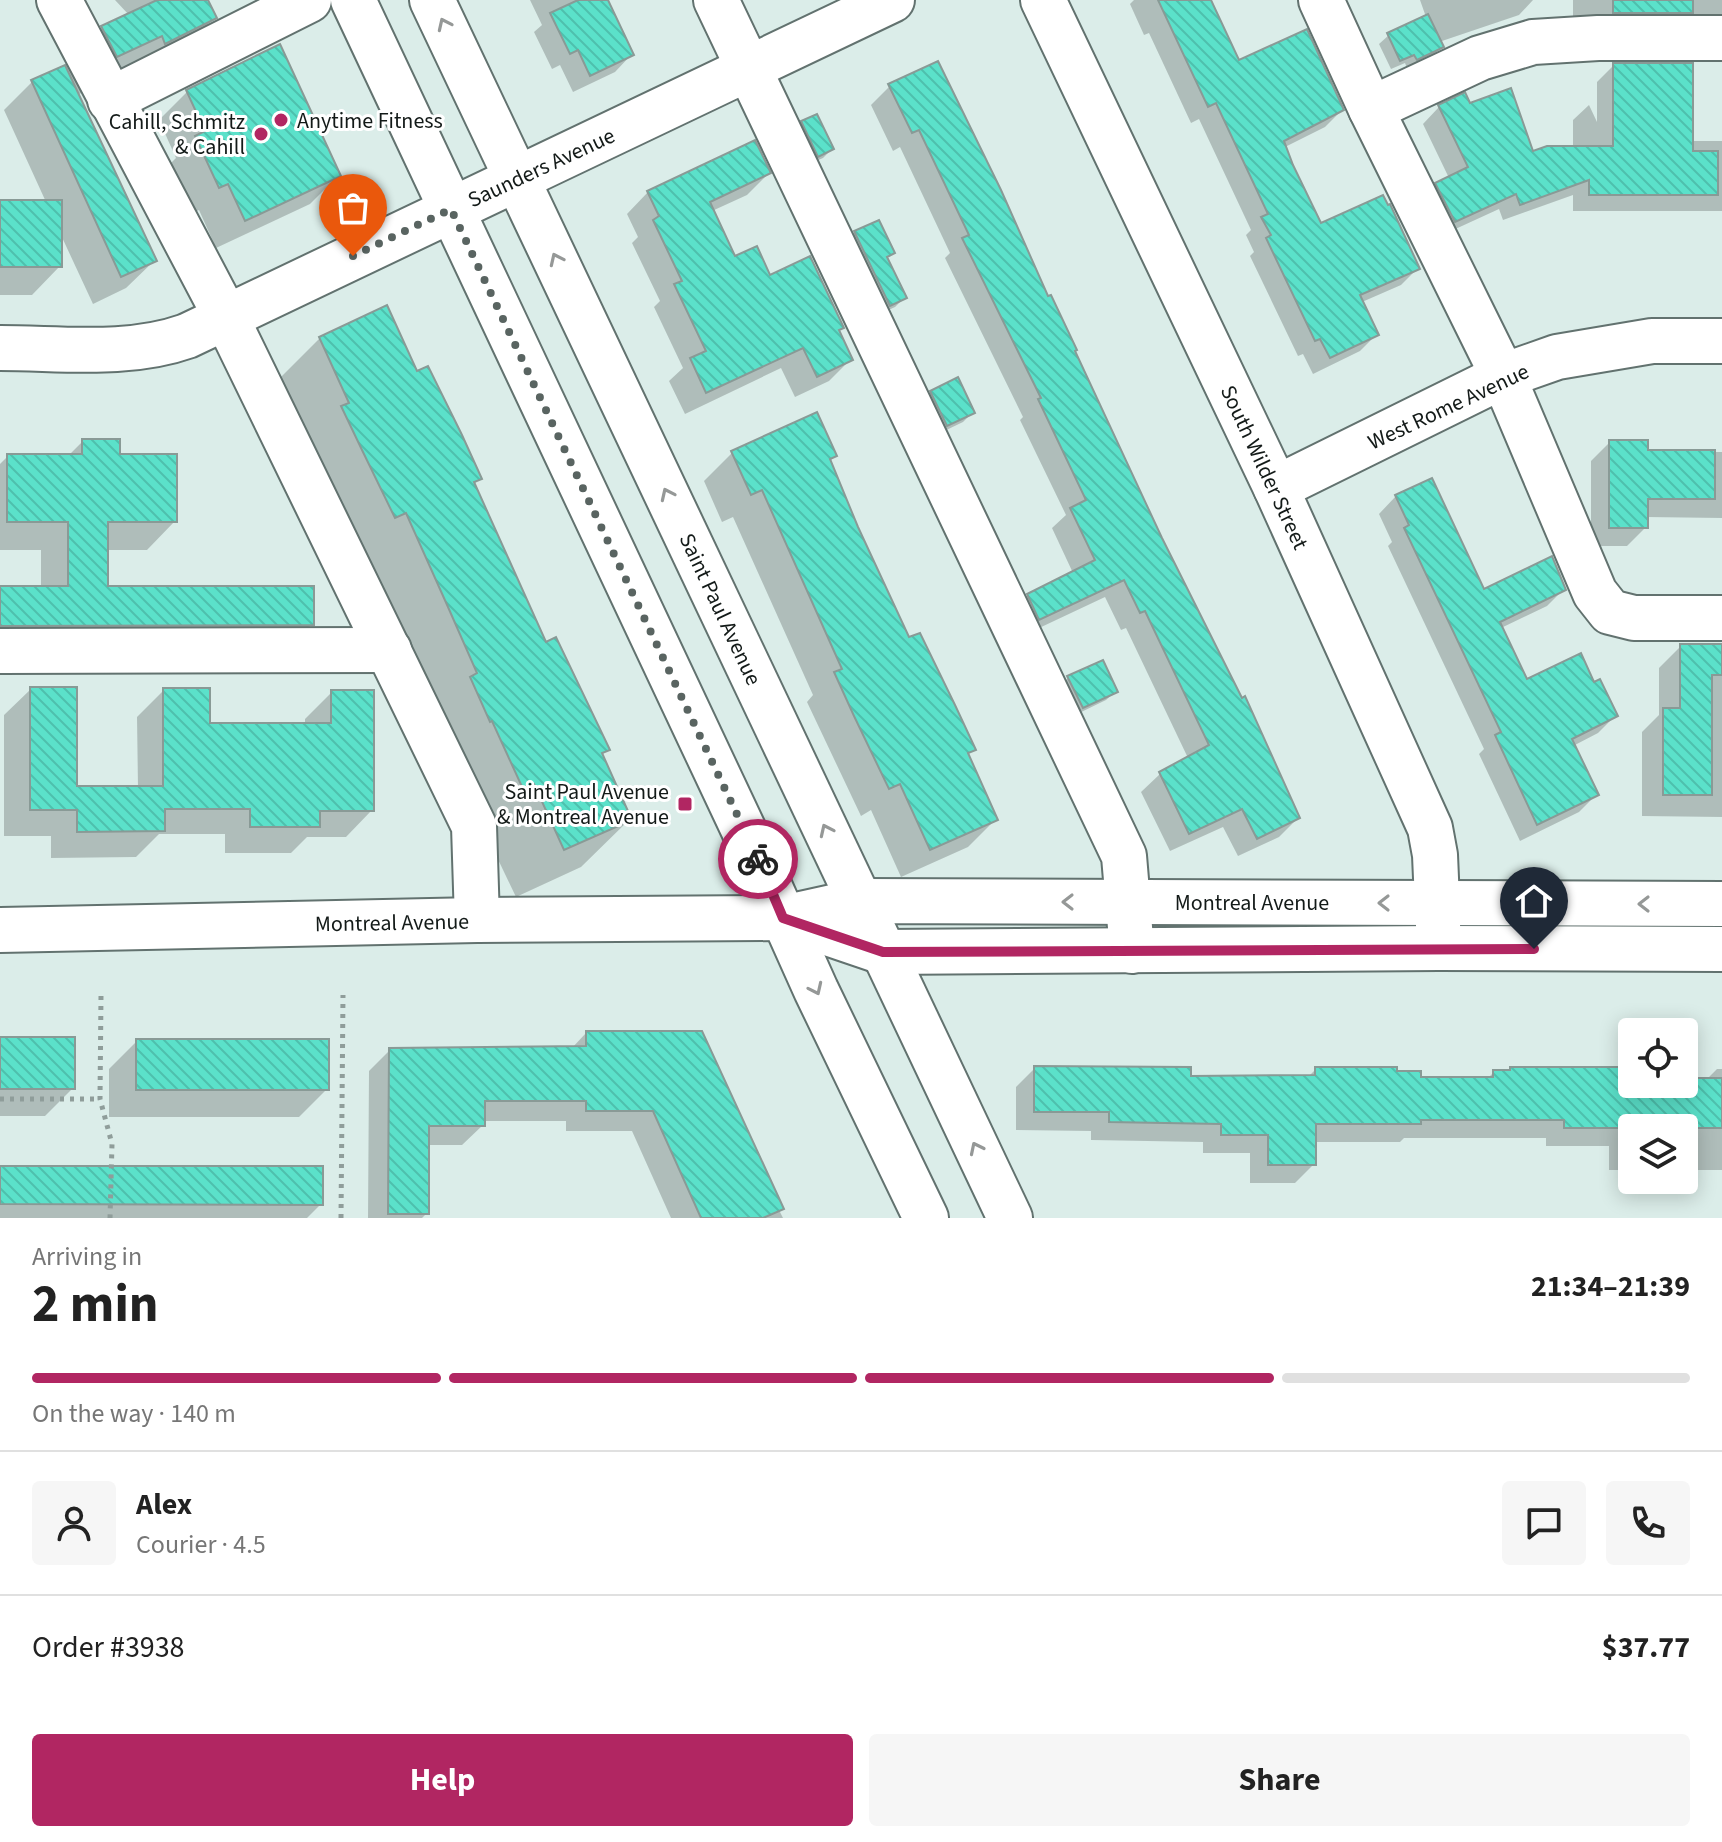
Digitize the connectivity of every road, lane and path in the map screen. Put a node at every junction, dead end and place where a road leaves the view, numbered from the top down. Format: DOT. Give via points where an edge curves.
graph roads {
  1 [pos="59,0"];
  2 [pos="309,0"];
  3 [pos="353,0"];
  4 [pos="432,0"];
  5 [pos="716,0"];
  6 [pos="892,0"];
  7 [pos="1043,0"];
  8 [pos="1321,0"];
  9 [pos="1722,38"];
  10 [pos="749,69"];
  11 [pos="110,100"];
  12 [pos="1371,109"];
  13 [pos="516,178"];
  14 [pos="451,209"];
  15 [pos="226,317"];
  16 [pos="1722,341"];
  17 [pos="0,348"];
  18 [pos="1503,376"];
  19 [pos="1276,488"];
  20 [pos="1722,618"];
  21 [pos="389,650"];
  22 [pos="0,651"];
  23 [pos="860,901"];
  24 [pos="1129,902"];
  25 [pos="1438,903"];
  26 [pos="1722,904"];
  27 [pos="783,918"];
  28 [pos="477,920"];
  29 [pos="0,930"];
  30 [pos="1439,948"];
  31 [pos="1722,949"];
  32 [pos="1132,951"];
  33 [pos="883,952"];
  34 [pos="343,995"];
  35 [pos="101,996"];
  36 [pos="0,1099"];
  37 [pos="100,1099"];
  38 [pos="110,1218"];
  39 [pos="341,1218"];
  40 [pos="926,1218"];
  41 [pos="1010,1218"];
  1 -- 11 [label="street"];
  2 -- 11 [label="street"];
  3 -- 14 [label="street"];
  13 -- 4 [label="street, Saint Paul Avenue, one-way"];
  5 -- 10 [label="street"];
  6 -- 10 [label="street, Saunders Avenue"];
  7 -- 19 [label="street, South Wilder Street"];
  8 -- 12 [label="street"];
  9 -- 12 [label="street" via="1533,42 1480,58"];
  10 -- 13 [label="street, Saunders Avenue"];
  10 -- 24 [label="street" via="1124,856"];
  11 -- 15 [label="street"];
  12 -- 18 [label="street"];
  13 -- 14 [label="street, Saunders Avenue"];
  23 -- 13 [label="street, Saint Paul Avenue, one-way"];
  14 -- 15 [label="street, Saunders Avenue"];
  14 -- 27 [label="street"];
  15 -- 17 [label="street, Saunders Avenue" via="174,341 134,349"];
  15 -- 21 [label="street"];
  16 -- 18 [label="street, West Rome Avenue" via="1614,345"];
  18 -- 19 [label="street, West Rome Avenue"];
  18 -- 20 [label="street" via="1595,593 1610,612 1634,618"];
  19 -- 25 [label="street, South Wilder Street" via="1430,828"];
  21 -- 22 [label="street"];
  21 -- 28 [label="street" via="474,826"];
  24 -- 23 [label="street, Montreal Avenue, one-way"];
  23 -- 27 [label="street, Montreal Avenue"];
  23 -- 33 [label="street, Saint Paul Avenue"];
  25 -- 24 [label="street, Montreal Avenue, one-way"];
  24 -- 32 [label="street"];
  26 -- 25 [label="street, Montreal Avenue, one-way"];
  25 -- 30 [label="street, South Wilder Street"];
  27 -- 28 [label="street, Montreal Avenue"];
  27 -- 33 [label="street, Montreal Avenue"];
  27 -- 40 [label="street, one-way"];
  28 -- 29 [label="street, Montreal Avenue"];
  30 -- 31 [label="street, Montreal Avenue"];
  30 -- 32 [label="street, Montreal Avenue"];
  32 -- 33 [label="street, Montreal Avenue"];
  41 -- 33 [label="street, Saint Paul Avenue, one-way"];
  34 -- 39 [label="path"];
  35 -- 37 [label="path"];
  36 -- 37 [label="path"];
  37 -- 38 [label="path" via="112,1144"];
}
